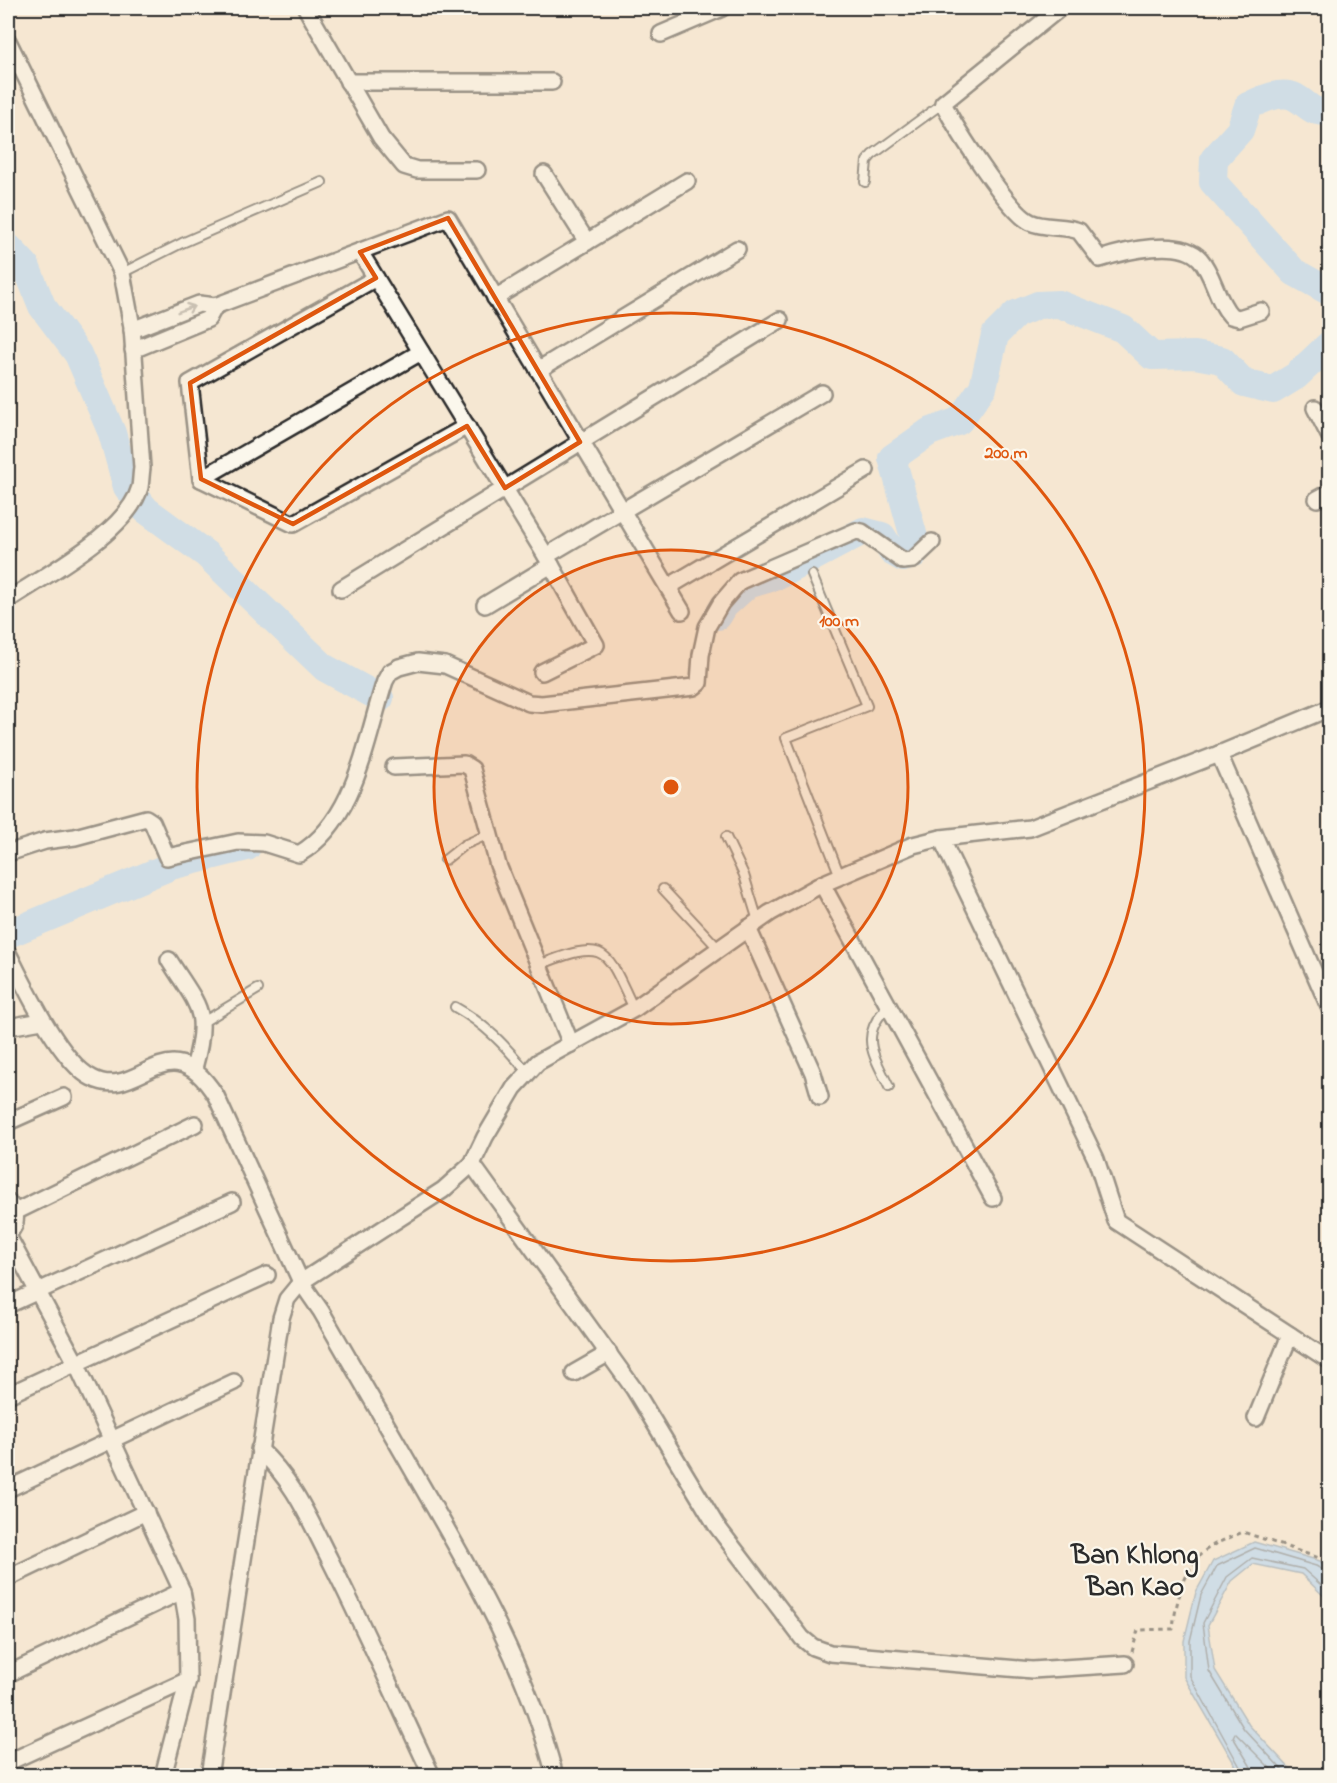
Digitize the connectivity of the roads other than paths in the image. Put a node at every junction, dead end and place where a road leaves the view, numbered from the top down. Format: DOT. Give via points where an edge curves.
graph roads {
  1 [pos="306,8"];
  2 [pos="722,8"];
  3 [pos="1060,8"];
  4 [pos="661,34"];
  5 [pos="8,40"];
  6 [pos="348,82"];
  7 [pos="552,82"];
  8 [pos="943,103"];
  9 [pos="477,170"];
  10 [pos="544,174"];
  11 [pos="687,181"];
  12 [pos="322,182"];
  13 [pos="865,182"];
  14 [pos="587,242"];
  15 [pos="737,249"];
  16 [pos="360,252"];
  17 [pos="122,273"];
  18 [pos="376,278"];
  19 [pos="495,298"];
  20 [pos="214,306"];
  21 [pos="1261,311"];
  22 [pos="780,320"];
  23 [pos="132,330"];
  24 [pos="133,350"];
  25 [pos="421,352"];
  26 [pos="538,370"];
  27 [pos="822,393"];
  28 [pos="1315,408"];
  29 [pos="467,426"];
  30 [pos="1329,437"];
  31 [pos="580,442"];
  32 [pos="866,470"];
  33 [pos="201,480"];
  34 [pos="505,488"];
  35 [pos="621,512"];
  36 [pos="932,542"];
  37 [pos="549,560"];
  38 [pos="812,575"];
  39 [pos="668,587"];
  40 [pos="340,589"];
  41 [pos="8,600"];
  42 [pos="485,605"];
  43 [pos="682,611"];
  44 [pos="542,672"];
  45 [pos="1329,708"];
  46 [pos="1219,754"];
  47 [pos="394,767"];
  48 [pos="489,834"];
  49 [pos="726,837"];
  50 [pos="940,838"];
  51 [pos="8,853"];
  52 [pos="445,860"];
  53 [pos="840,876"];
  54 [pos="822,884"];
  55 [pos="663,889"];
  56 [pos="753,925"];
  57 [pos="718,948"];
  58 [pos="8,953"];
  59 [pos="169,960"];
  60 [pos="538,965"];
  61 [pos="258,989"];
  62 [pos="889,1005"];
  63 [pos="454,1007"];
  64 [pos="634,1009"];
  65 [pos="1329,1009"];
  66 [pos="42,1021"];
  67 [pos="203,1022"];
  68 [pos="8,1027"];
  69 [pos="571,1044"];
  70 [pos="194,1068"];
  71 [pos="527,1072"];
  72 [pos="889,1087"];
  73 [pos="64,1097"];
  74 [pos="820,1097"];
  75 [pos="8,1122"];
  76 [pos="195,1124"];
  77 [pos="472,1164"];
  78 [pos="993,1198"];
  79 [pos="232,1202"];
  80 [pos="11,1207"];
  81 [pos="8,1235"];
  82 [pos="267,1275"];
  83 [pos="301,1282"];
  84 [pos="39,1291"];
  85 [pos="8,1305"];
  86 [pos="1290,1335"];
  87 [pos="609,1353"];
  88 [pos="1329,1361"];
  89 [pos="76,1363"];
  90 [pos="574,1373"];
  91 [pos="234,1382"];
  92 [pos="8,1395"];
  93 [pos="1256,1419"];
  94 [pos="113,1440"];
  95 [pos="259,1449"];
  96 [pos="8,1489"];
  97 [pos="146,1512"];
  98 [pos="8,1578"];
  99 [pos="182,1591"];
  100 [pos="1125,1664"];
  101 [pos="8,1674"];
  102 [pos="188,1680"];
  103 [pos="11,1761"];
  104 [pos="163,1776"];
  105 [pos="209,1776"];
  106 [pos="432,1776"];
  107 [pos="555,1776"];
  1 -- 6 [label="street"];
  2 -- 4 [label="street"];
  3 -- 8 [label="street"];
  5 -- 17 [label="street"];
  6 -- 7 [label="street"];
  6 -- 9 [label="street" via="381,138 404,166 417,170"];
  8 -- 13 [label="lane" via="872,155 867,161"];
  8 -- 21 [label="street" via="967,146 1016,211 1029,222 1079,231 1100,259 1131,249 1191,252 1200,259 1231,316 1239,318"];
  10 -- 14 [label="street"];
  11 -- 14 [label="street"];
  12 -- 17 [label="lane"];
  14 -- 19 [label="street"];
  15 -- 26 [label="street"];
  16 -- 18 [label="street"];
  16 -- 19 [label="street" via="448,218"];
  16 -- 20 [label="street"];
  17 -- 23 [label="street"];
  18 -- 25 [label="street"];
  18 -- 33 [label="street" via="190,383"];
  19 -- 26 [label="street"];
  23 -- 20 [label="street, one-way" via="200,304"];
  20 -- 24 [label="street" via="208,318"];
  22 -- 31 [label="street"];
  23 -- 24 [label="street"];
  24 -- 41 [label="street" via="142,454 140,488 128,509 96,540"];
  25 -- 29 [label="street"];
  25 -- 33 [label="street"];
  26 -- 31 [label="street"];
  27 -- 35 [label="street"];
  28 -- 30 [label="street"];
  29 -- 33 [label="street" via="293,524"];
  29 -- 34 [label="street"];
  31 -- 34 [label="street"];
  31 -- 35 [label="street"];
  32 -- 39 [label="street"];
  34 -- 37 [label="street"];
  34 -- 40 [label="street"];
  35 -- 37 [label="street"];
  35 -- 39 [label="street"];
  36 -- 51 [label="street" via="913,560 903,561 856,531 740,581 707,627 700,680 694,687 534,704 445,665 418,662 399,667 385,681 343,804 326,831 298,854 264,843 238,842 167,858 152,822 146,818"];
  37 -- 42 [label="street"];
  37 -- 44 [label="street" via="596,645"];
  38 -- 53 [label="lane" via="867,706 786,738"];
  39 -- 43 [label="street"];
  45 -- 46 [label="street"];
  46 -- 50 [label="street" via="1030,828"];
  46 -- 65 [label="street"];
  47 -- 48 [label="street" via="469,765"];
  48 -- 52 [label="lane" via="464,845"];
  48 -- 60 [label="street"];
  49 -- 56 [label="lane" via="744,875"];
  50 -- 53 [label="street" via="913,845"];
  50 -- 86 [label="street" via="1091,1149 1116,1221"];
  53 -- 54 [label="street"];
  54 -- 56 [label="street"];
  54 -- 62 [label="street"];
  55 -- 57 [label="lane"];
  56 -- 57 [label="street"];
  56 -- 74 [label="street"];
  57 -- 64 [label="street"];
  58 -- 66 [label="street"];
  59 -- 67 [label="street" via="201,1012"];
  60 -- 64 [label="lane" via="571,952 599,951 608,956"];
  60 -- 69 [label="street"];
  61 -- 67 [label="lane"];
  62 -- 72 [label="lane" via="875,1020 871,1042"];
  62 -- 78 [label="street"];
  63 -- 71 [label="lane" via="480,1021"];
  64 -- 69 [label="street"];
  66 -- 68 [label="street"];
  66 -- 70 [label="street" via="77,1066 101,1083 116,1083 172,1064"];
  67 -- 70 [label="street"];
  69 -- 71 [label="street"];
  70 -- 83 [label="street" via="216,1096"];
  71 -- 77 [label="street"];
  73 -- 75 [label="street"];
  76 -- 80 [label="street"];
  77 -- 83 [label="street" via="443,1190"];
  77 -- 87 [label="street"];
  79 -- 84 [label="street"];
  80 -- 81 [label="street" via="15,1225"];
  81 -- 84 [label="street"];
  82 -- 89 [label="street"];
  83 -- 95 [label="street" via="286,1299 281,1318"];
  83 -- 107 [label="street" via="463,1557 523,1676"];
  84 -- 85 [label="street"];
  84 -- 89 [label="street"];
  86 -- 88 [label="street"];
  86 -- 93 [label="street"];
  87 -- 90 [label="street"];
  87 -- 100 [label="street" via="716,1525 802,1638 813,1647 830,1653 1032,1670"];
  89 -- 92 [label="street"];
  89 -- 94 [label="street"];
  91 -- 94 [label="street"];
  94 -- 96 [label="street"];
  94 -- 97 [label="street"];
  95 -- 105 [label="street"];
  95 -- 106 [label="street" via="292,1486"];
  97 -- 98 [label="street"];
  97 -- 99 [label="street"];
  99 -- 101 [label="street"];
  99 -- 102 [label="street" via="187,1619"];
  102 -- 103 [label="street"];
  102 -- 104 [label="street"];
}
